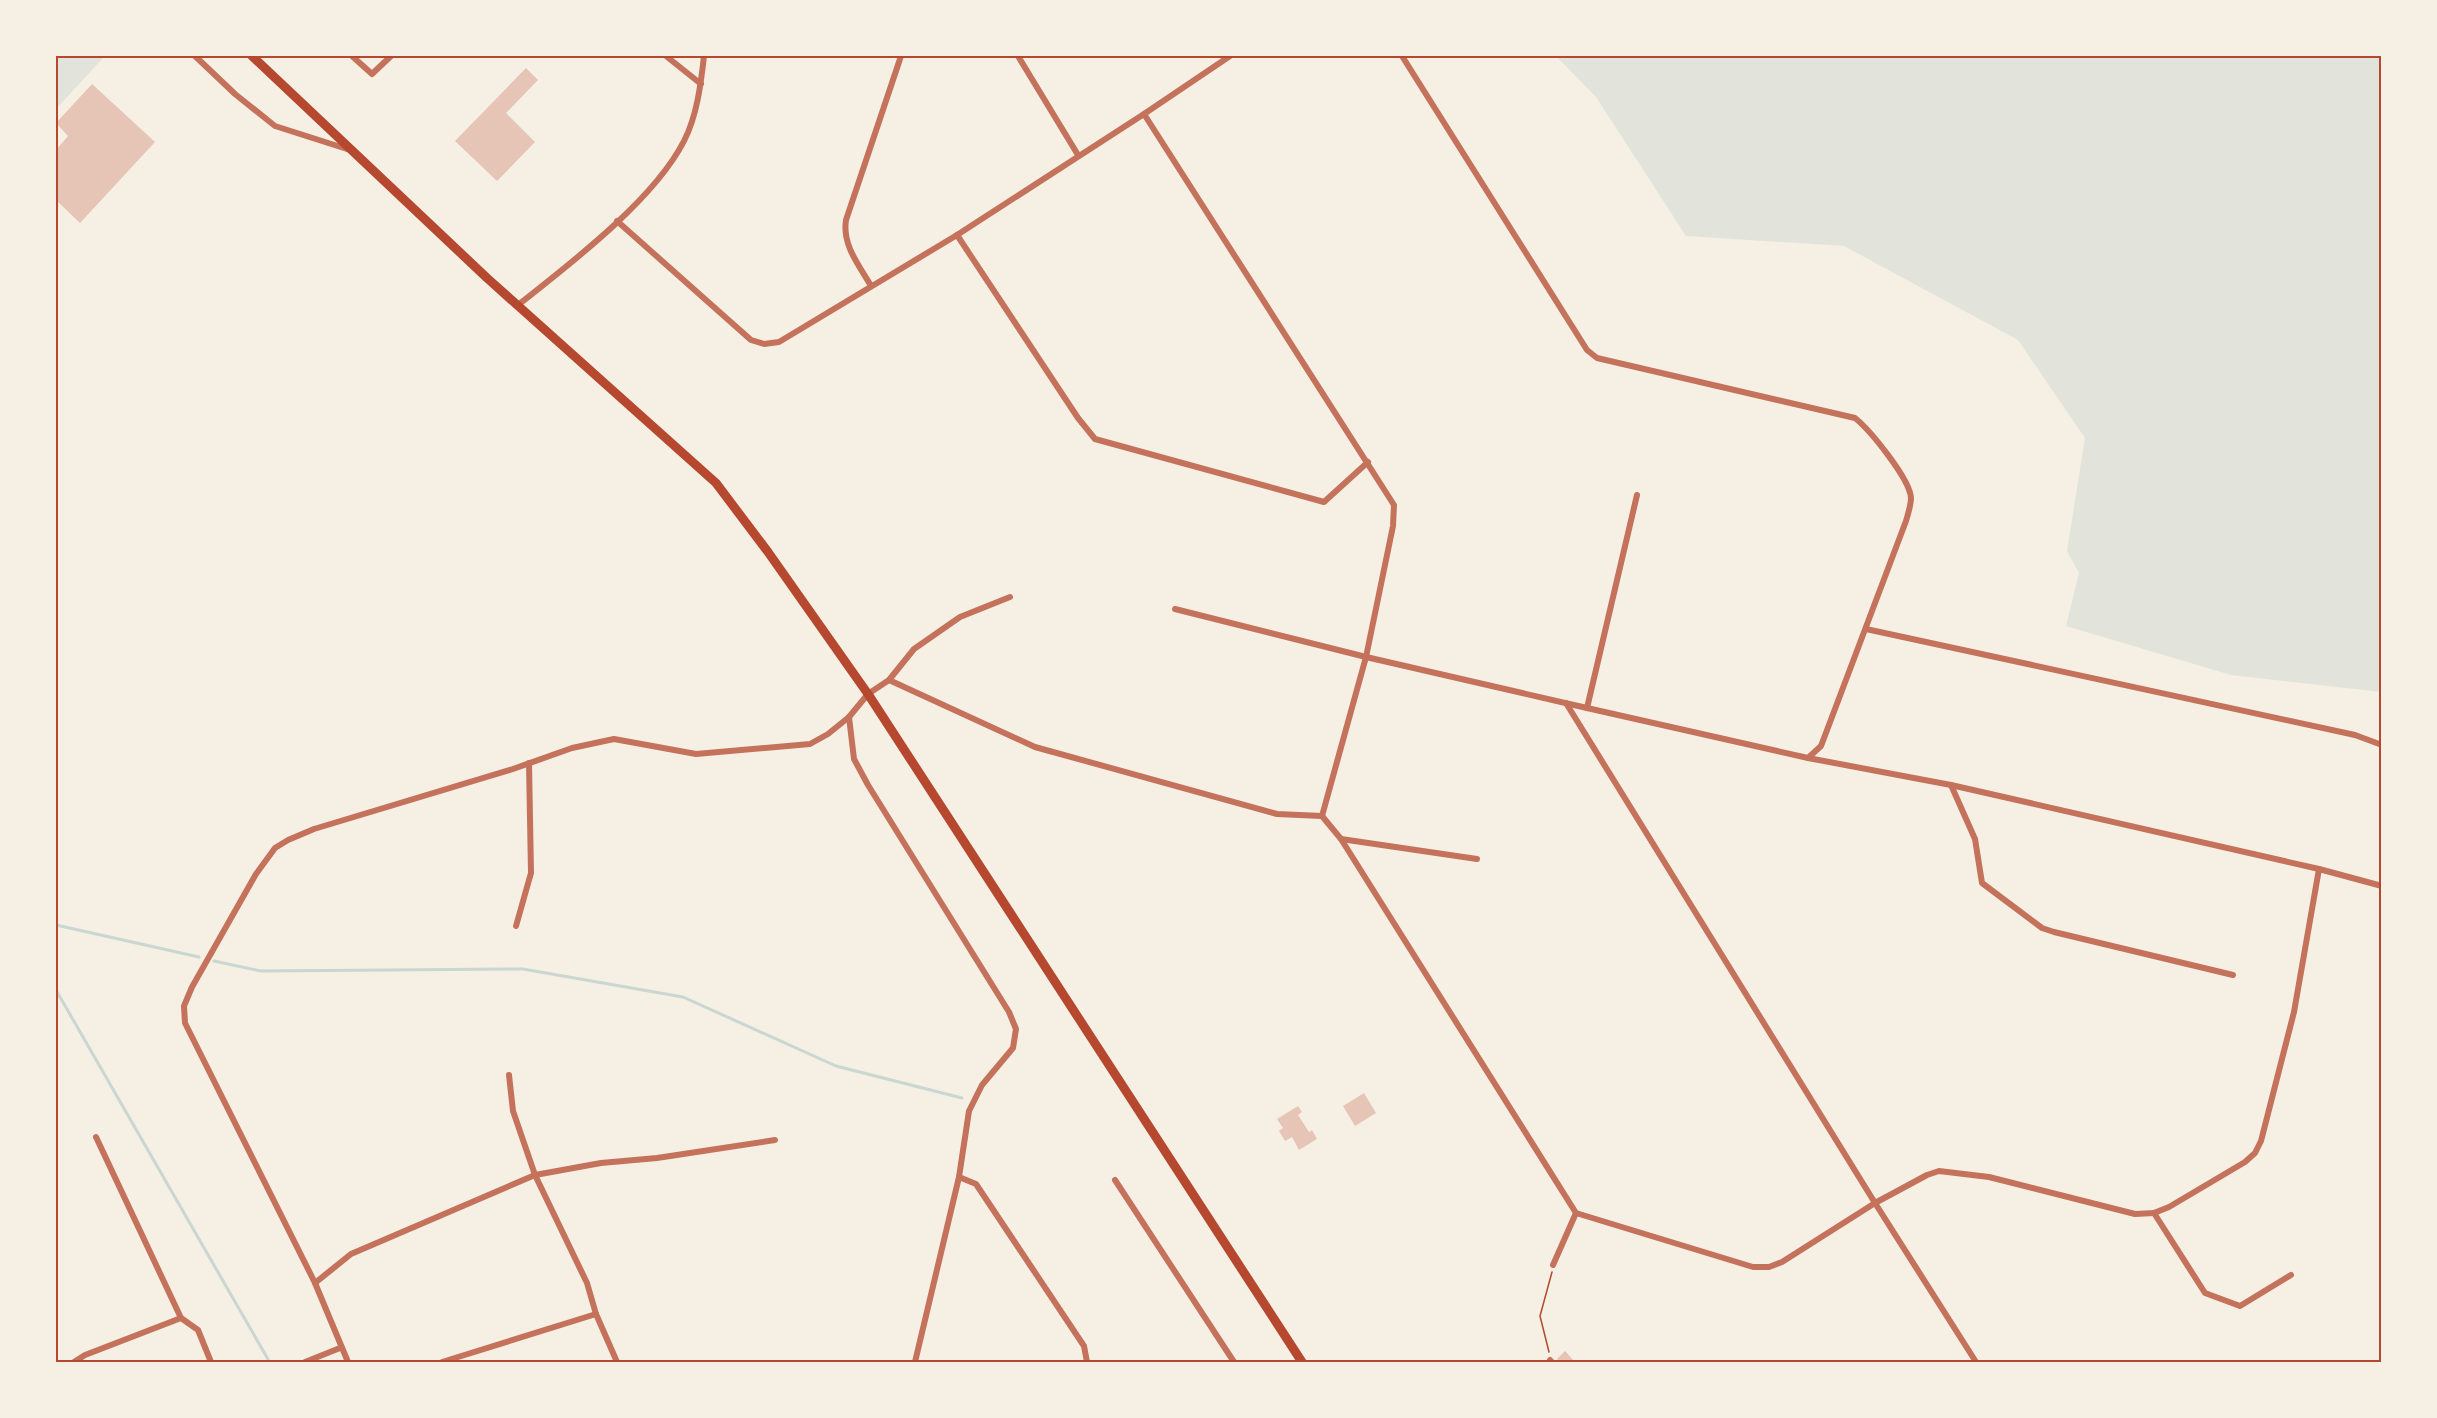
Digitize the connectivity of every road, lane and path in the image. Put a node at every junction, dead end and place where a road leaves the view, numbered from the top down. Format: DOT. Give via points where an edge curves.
graph roads {
  1 [pos="195,56"];
  2 [pos="252,56"];
  3 [pos="352,56"];
  4 [pos="391,56"];
  5 [pos="666,56"];
  6 [pos="704,56"];
  7 [pos="901,56"];
  8 [pos="1018,56"];
  9 [pos="1230,56"];
  10 [pos="1402,56"];
  11 [pos="701,84"];
  12 [pos="1144,114"];
  13 [pos="349,149"];
  14 [pos="1078,155"];
  15 [pos="617,221"];
  16 [pos="957,235"];
  17 [pos="871,286"];
  18 [pos="518,305"];
  19 [pos="1368,462"];
  20 [pos="1637,495"];
  21 [pos="1010,597"];
  22 [pos="1175,609"];
  23 [pos="1866,629"];
  24 [pos="1366,657"];
  25 [pos="889,680"];
  26 [pos="868,694"];
  27 [pos="1566,703"];
  28 [pos="1587,708"];
  29 [pos="849,717"];
  30 [pos="2382,745"];
  31 [pos="1808,758"];
  32 [pos="529,763"];
  33 [pos="1951,785"];
  34 [pos="1322,816"];
  35 [pos="1341,839"];
  36 [pos="1477,859"];
  37 [pos="2319,869"];
  38 [pos="2382,886"];
  39 [pos="516,926"];
  40 [pos="2233,975"];
  41 [pos="509,1075"];
  42 [pos="96,1137"];
  43 [pos="775,1140"];
  44 [pos="536,1175"];
  45 [pos="959,1178"];
  46 [pos="1115,1180"];
  47 [pos="1875,1203"];
  48 [pos="1576,1213"];
  49 [pos="2154,1213"];
  50 [pos="1553,1265"];
  51 [pos="2291,1275"];
  52 [pos="315,1283"];
  53 [pos="596,1314"];
  54 [pos="181,1318"];
  55 [pos="340,1348"];
  56 [pos="1551,1361"];
  57 [pos="74,1362"];
  58 [pos="211,1362"];
  59 [pos="305,1362"];
  60 [pos="348,1362"];
  61 [pos="442,1362"];
  62 [pos="617,1362"];
  63 [pos="915,1362"];
  64 [pos="1087,1362"];
  65 [pos="1234,1362"];
  66 [pos="1302,1362"];
  67 [pos="1976,1362"];
  1 -- 13 [label="street" via="275,126"];
  2 -- 13 [label="main road"];
  3 -- 4 [label="street" via="372,74"];
  5 -- 11 [label="street"];
  6 -- 11 [label="street"];
  7 -- 17 [label="street" via="844,232"];
  8 -- 14 [label="street"];
  9 -- 12 [label="street"];
  10 -- 23 [label="street" via="1587,350 1597,358 1855,418 1872,434 1911,498"];
  11 -- 15 [label="street" via="685,139 661,177"];
  12 -- 14 [label="street"];
  12 -- 19 [label="street"];
  13 -- 18 [label="main road"];
  14 -- 16 [label="street"];
  15 -- 17 [label="street" via="751,340 764,344 779,342"];
  15 -- 18 [label="street"];
  16 -- 17 [label="street"];
  16 -- 19 [label="street" via="1095,439 1324,502"];
  18 -- 26 [label="main road" via="716,483"];
  19 -- 24 [label="street" via="1394,505"];
  20 -- 28 [label="street"];
  21 -- 25 [label="street" via="960,617 914,649"];
  22 -- 24 [label="street"];
  23 -- 30 [label="street" via="2355,735"];
  23 -- 31 [label="street" via="1821,746"];
  24 -- 27 [label="street"];
  24 -- 34 [label="street"];
  25 -- 26 [label="street"];
  25 -- 34 [label="street" via="1035,747 1277,814"];
  26 -- 29 [label="street"];
  26 -- 66 [label="main road"];
  27 -- 28 [label="street"];
  27 -- 47 [label="street"];
  28 -- 31 [label="street"];
  29 -- 32 [label="street" via="810,744 696,754 614,739"];
  29 -- 45 [label="street" via="854,759 1016,1029 1013,1048 982,1085 969,1111"];
  31 -- 33 [label="street"];
  32 -- 39 [label="street" via="531,873"];
  32 -- 52 [label="street" via="314,829 275,848 256,874 184,1006 185,1023"];
  33 -- 37 [label="street"];
  33 -- 40 [label="street" via="1976,839 1982,883 2042,928"];
  34 -- 35 [label="street"];
  35 -- 36 [label="street"];
  35 -- 48 [label="street"];
  37 -- 38 [label="street"];
  37 -- 49 [label="street" via="2294,1012 2261,1141 2245,1162"];
  41 -- 44 [label="street" via="513,1111"];
  42 -- 54 [label="street"];
  43 -- 44 [label="street" via="657,1158 601,1162"];
  44 -- 52 [label="street" via="351,1254"];
  44 -- 53 [label="street" via="587,1283"];
  45 -- 63 [label="street"];
  45 -- 64 [label="street" via="976,1184 1084,1346"];
  46 -- 65 [label="street"];
  47 -- 48 [label="street" via="1782,1262 1761,1267"];
  47 -- 49 [label="street" via="1940,1171 1989,1177 2135,1214"];
  47 -- 67 [label="street"];
  48 -- 50 [label="street"];
  49 -- 51 [label="street" via="2205,1293 2240,1306"];
  50 -- 56 [label="path" via="1540,1316"];
  52 -- 55 [label="street"];
  53 -- 61 [label="street"];
  53 -- 62 [label="street"];
  54 -- 57 [label="street"];
  54 -- 58 [label="street" via="198,1330"];
  55 -- 59 [label="street"];
  55 -- 60 [label="street"];
}
